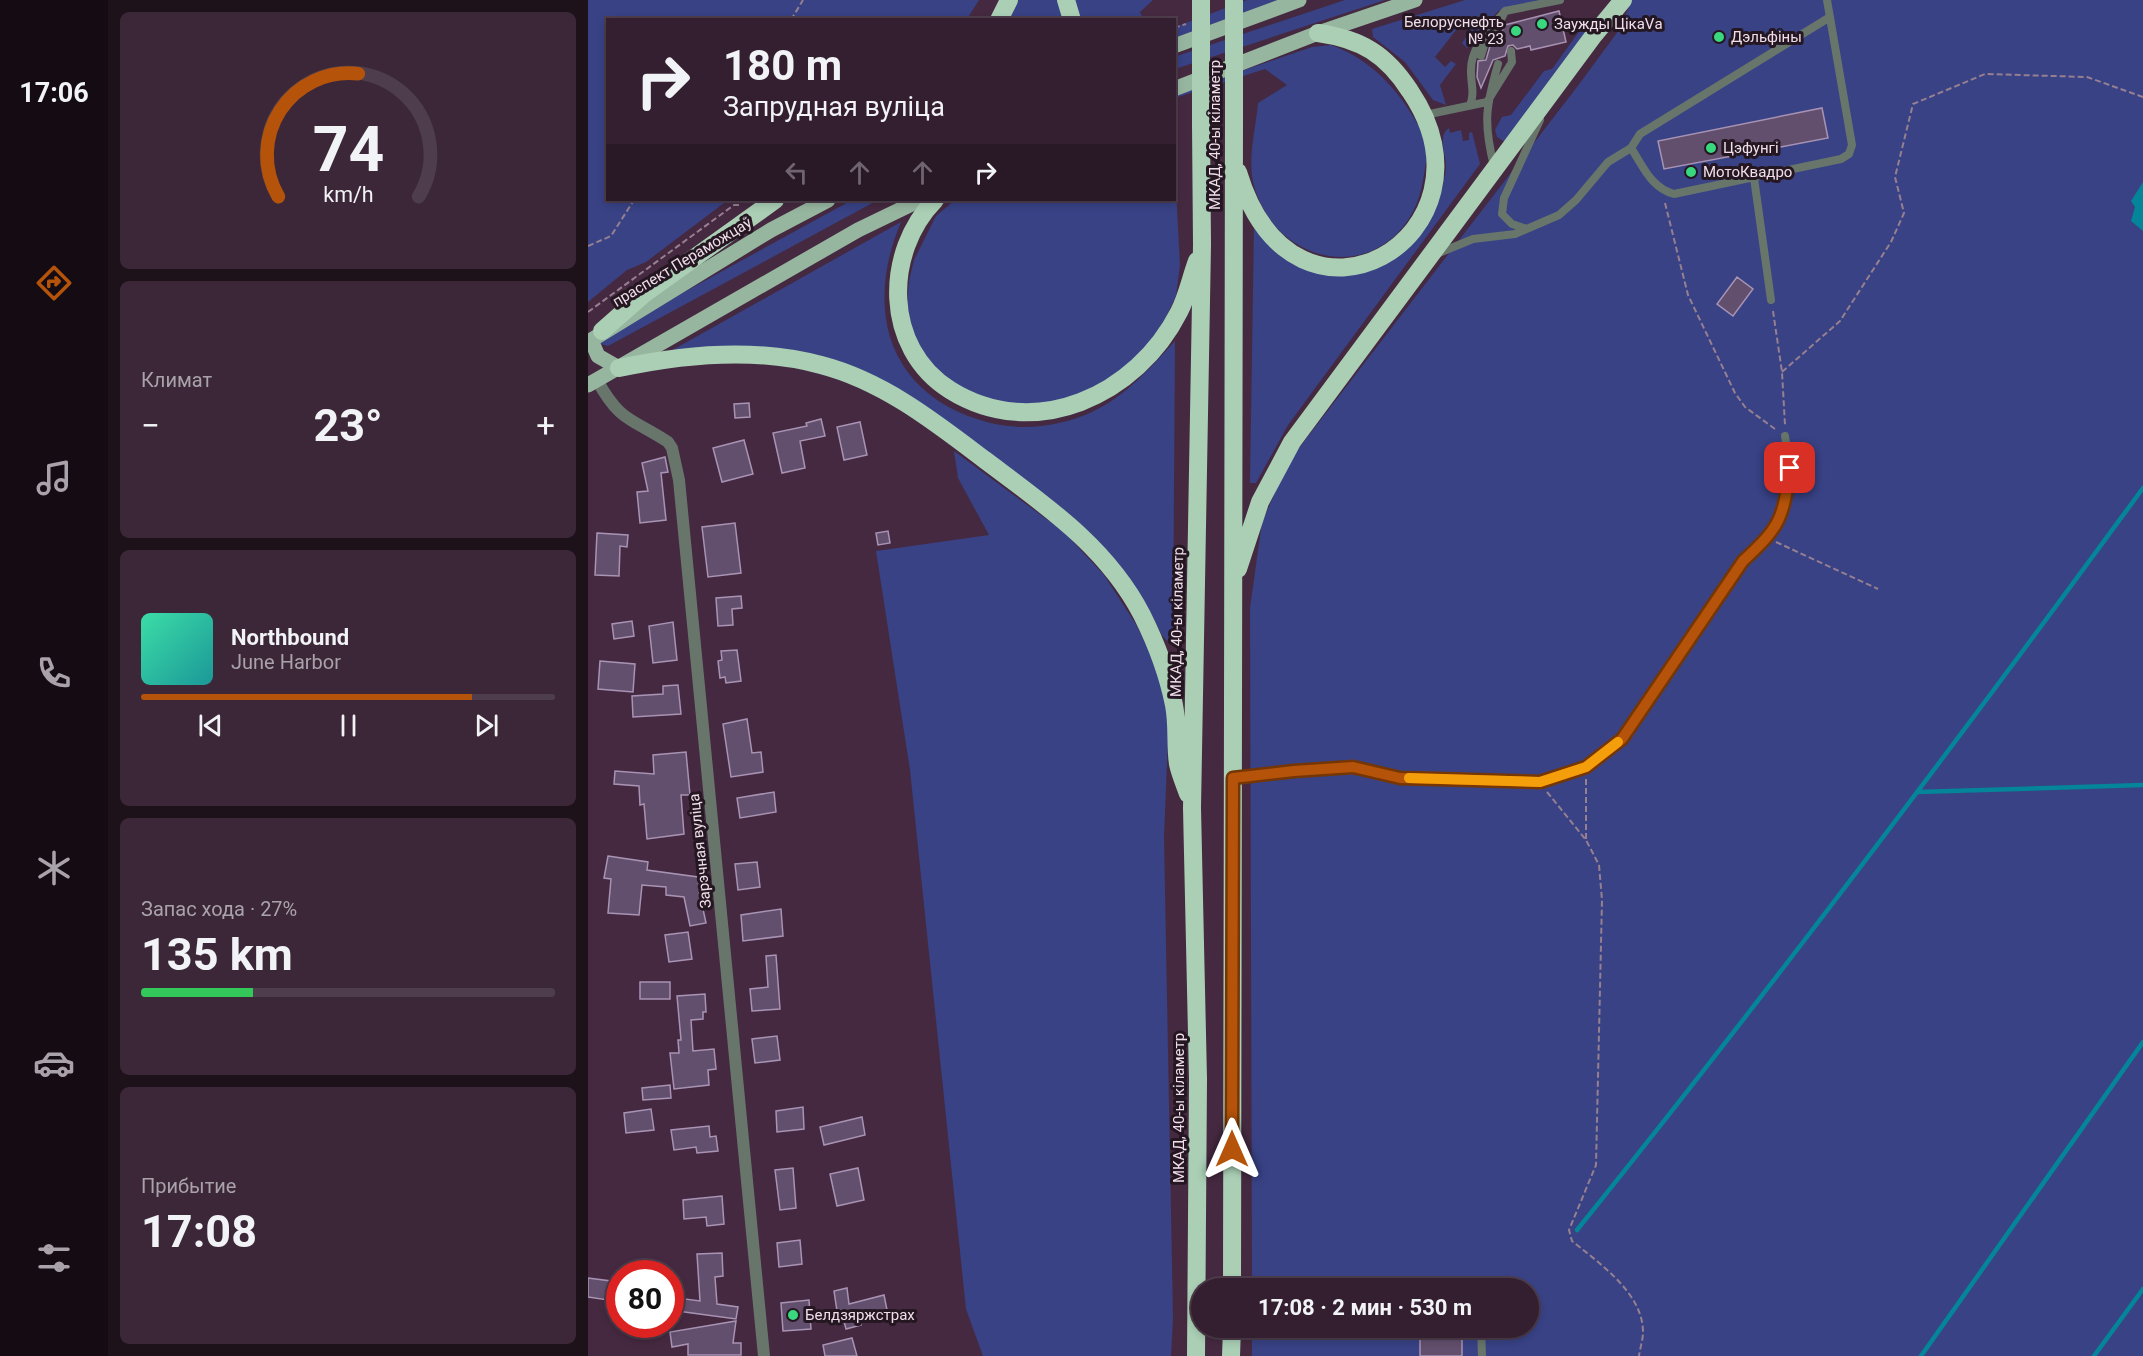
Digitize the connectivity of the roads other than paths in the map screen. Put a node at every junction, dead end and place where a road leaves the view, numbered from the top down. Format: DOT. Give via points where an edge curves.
graph roads {
  1 [pos="1009,0"];
  2 [pos="1066,0"];
  3 [pos="1201,0"];
  4 [pos="1234,0"];
  5 [pos="1299,0"];
  6 [pos="1415,0"];
  7 [pos="1560,0"];
  8 [pos="1623,0"];
  9 [pos="1827,0"];
  10 [pos="1505,11"];
  11 [pos="1830,17"];
  12 [pos="1000,18"];
  13 [pos="1071,18"];
  14 [pos="1505,26"];
  15 [pos="1318,33"];
  16 [pos="1491,40"];
  17 [pos="1176,45"];
  18 [pos="1511,51"];
  19 [pos="1481,56"];
  20 [pos="1498,64"];
  21 [pos="1488,77"];
  22 [pos="1176,88"];
  23 [pos="1551,94"];
  24 [pos="1487,102"];
  25 [pos="1470,105"];
  26 [pos="1425,115"];
  27 [pos="1631,148"];
  28 [pos="1232,154"];
  29 [pos="1496,170"];
  30 [pos="1754,178"];
  31 [pos="774,201"];
  32 [pos="826,201"];
  33 [pos="918,201"];
  34 [pos="934,201"];
  35 [pos="1528,229"];
  36 [pos="1202,245"];
  37 [pos="1429,257"];
  38 [pos="1771,300"];
  39 [pos="594,338"];
  40 [pos="619,368"];
  41 [pos="592,383"];
  42 [pos="1785,436"];
  43 [pos="1233,584"];
  44 [pos="1233,778"];
  45 [pos="1192,808"];
  46 [pos="1197,1278"];
  47 [pos="1232,1278"];
  48 [pos="1194,1338"];
  49 [pos="1196,1338"];
  50 [pos="1232,1338"];
  51 [pos="1481,1338"];
  52 [pos="764,1356"];
  53 [pos="1189,1356"];
  54 [pos="1196,1356"];
  55 [pos="1232,1356"];
  56 [pos="1482,1356"];
  1 -- 12 [label="highway"];
  2 -- 13 [label="highway"];
  3 -- 36 [label="highway, МКАД, 40-ы кіламетр, bridge"];
  4 -- 28 [label="highway, МКАД, 40-ы кіламетр, bridge"];
  5 -- 17 [label="main road"];
  6 -- 15 [label="main road"];
  7 -- 10 [label="lane"];
  8 -- 23 [label="highway"];
  9 -- 11 [label="lane"];
  10 -- 14 [label="lane"];
  10 -- 16 [label="lane"];
  10 -- 19 [label="lane" via="1483,42"];
  10 -- 25 [label="lane" via="1479,42 1472,57 1474,94"];
  11 -- 27 [label="lane" via="1640,134"];
  11 -- 30 [label="lane" via="1852,145 1849,154"];
  15 -- 22 [label="main road"];
  15 -- 26 [label="highway" via="1344,36 1376,52 1407,86"];
  18 -- 24 [label="lane" via="1512,62"];
  20 -- 24 [label="lane"];
  21 -- 24 [label="lane"];
  23 -- 29 [label="highway"];
  23 -- 35 [label="lane" via="1504,198 1505,219"];
  24 -- 25 [label="lane"];
  24 -- 29 [label="lane" via="1486,132"];
  25 -- 26 [label="lane"];
  26 -- 28 [label="highway" via="1437,156 1428,205 1400,246 1360,266 1339,270 1317,266 1279,244 1252,210"];
  27 -- 30 [label="lane" via="1653,183 1674,194"];
  27 -- 35 [label="lane" via="1608,162 1559,214"];
  28 -- 43 [label="highway, МКАД, 40-ы кіламетр"];
  29 -- 37 [label="highway"];
  30 -- 38 [label="lane"];
  31 -- 39 [label="highway" via="644,294"];
  32 -- 39 [label="main road, праспект Пераможцаў" via="771,230"];
  33 -- 40 [label="main road" via="858,230"];
  34 -- 36 [label="highway" via="919,216 900,262 898,302 902,323 920,360 949,389 968,400 1011,412 1056,411 1106,392 1129,376 1166,335 1180,310"];
  35 -- 37 [label="lane" via="1473,239"];
  36 -- 45 [label="highway, МКАД, 40-ы кіламетр"];
  37 -- 43 [label="highway" via="1292,442 1260,502"];
  39 -- 40 [label="main road" via="598,356"];
  40 -- 41 [label="main road"];
  40 -- 45 [label="highway" via="700,355 772,357 820,364 884,388 1040,501 1093,547 1143,618 1174,706 1178,765"];
  41 -- 52 [label="street, Зарэчная вуліца" via="621,416 668,442 679,480"];
  42 -- 44 [label="lane" via="1790,468 1784,512 1768,538 1743,561 1622,739 1586,767 1540,782 1400,778 1353,767"];
  43 -- 44 [label="highway, МКАД, 40-ы кіламетр"];
  44 -- 47 [label="highway, МКАД, 40-ы кіламетр"];
  45 -- 46 [label="highway, МКАД, 40-ы кіламетр" via="1198,1079"];
  48 -- 53 [label="highway"];
  49 -- 54 [label="highway"];
  50 -- 55 [label="highway"];
  51 -- 56 [label="lane"];
}
